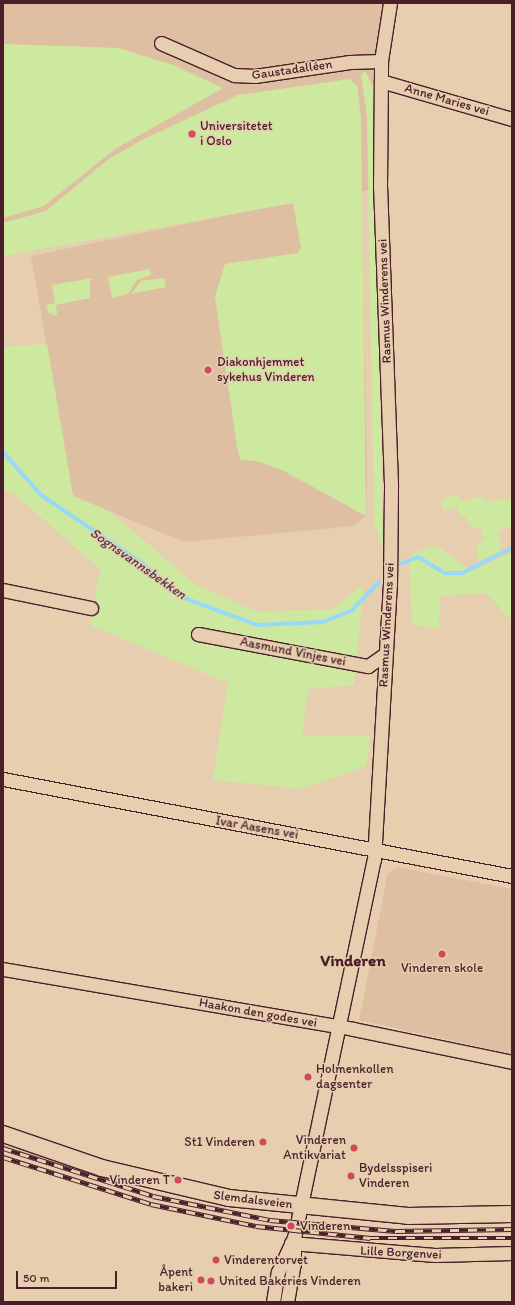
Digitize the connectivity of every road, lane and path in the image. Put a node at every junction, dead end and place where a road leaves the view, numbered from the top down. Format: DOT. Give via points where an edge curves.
graph roads {
  1 [pos="390,3"];
  2 [pos="161,43"];
  3 [pos="381,61"];
  4 [pos="381,81"];
  5 [pos="512,119"];
  6 [pos="3,590"];
  7 [pos="91,608"];
  8 [pos="198,634"];
  9 [pos="385,654"];
  10 [pos="3,779"];
  11 [pos="375,849"];
  12 [pos="512,876"];
  13 [pos="3,969"];
  14 [pos="339,1027"];
  15 [pos="512,1062"];
  16 [pos="3,1134"];
  17 [pos="301,1206"];
  18 [pos="512,1214"];
  19 [pos="293,1242"];
  20 [pos="512,1253"];
  21 [pos="273,1302"];
  22 [pos="287,1302"];
  1 -- 3 [label="street, Rasmus Winderens vei"];
  2 -- 3 [label="street, Gaustadalléen" via="234,75 255,76 350,62"];
  3 -- 4 [label="street, Rasmus Winderens vei"];
  4 -- 5 [label="street, Anne Maries vei"];
  4 -- 9 [label="street, Rasmus Winderens vei" via="380,188 391,476 390,594"];
  6 -- 7 [label="street"];
  8 -- 9 [label="street, Aasmund Vinjes vei" via="368,666"];
  9 -- 11 [label="street, Rasmus Winderens vei"];
  10 -- 11 [label="street, Ivar Aasens vei"];
  11 -- 12 [label="street, Ivar Aasens vei"];
  11 -- 14 [label="street, Rasmus Winderens vei"];
  13 -- 14 [label="street, Haakon den godes vei"];
  14 -- 15 [label="street, Haakon den godes vei"];
  14 -- 17 [label="street, Rasmus Winderens vei"];
  16 -- 17 [label="main road, Slemdalsveien" via="102,1168 179,1188"];
  17 -- 18 [label="main road, Slemdalsveien" via="408,1216"];
  17 -- 19 [label="street, Rasmus Winderens vei"];
  19 -- 20 [label="street, Lille Borgenvei" via="435,1255"];
  19 -- 21 [label="street, Rasmus Winderens vei" via="278,1272"];
  19 -- 22 [label="street, Rasmus Winderens vei"];
}
